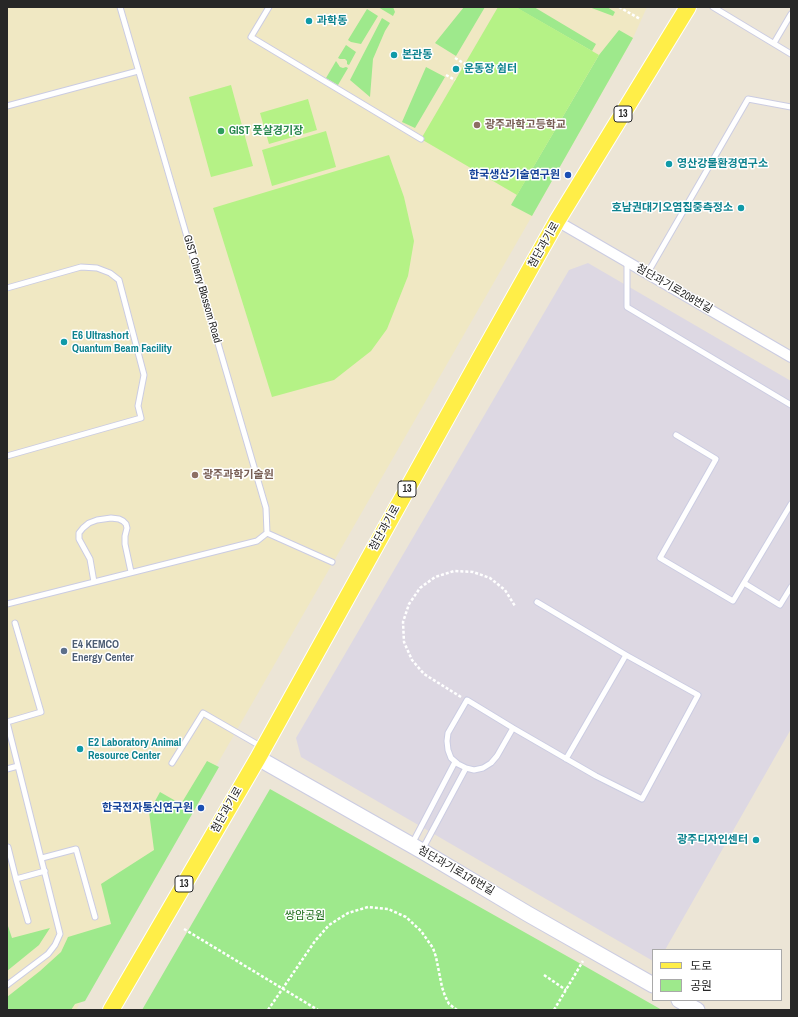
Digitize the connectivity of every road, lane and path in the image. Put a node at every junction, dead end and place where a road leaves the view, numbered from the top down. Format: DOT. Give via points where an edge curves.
graph roads {
  1 [pos="120,7"];
  2 [pos="269,7"];
  3 [pos="619,7"];
  4 [pos="688,7"];
  5 [pos="713,7"];
  6 [pos="791,14"];
  7 [pos="640,19"];
  8 [pos="774,44"];
  9 [pos="791,54"];
  10 [pos="455,58"];
  11 [pos="464,64"];
  12 [pos="138,70"];
  13 [pos="446,75"];
  14 [pos="455,80"];
  15 [pos="7,106"];
  16 [pos="791,106"];
  17 [pos="421,139"];
  18 [pos="557,221"];
  19 [pos="627,262"];
  20 [pos="647,274"];
  21 [pos="7,288"];
  22 [pos="791,357"];
  23 [pos="791,405"];
  24 [pos="676,435"];
  25 [pos="7,456"];
  26 [pos="791,504"];
  27 [pos="267,533"];
  28 [pos="332,562"];
  29 [pos="131,572"];
  30 [pos="94,582"];
  31 [pos="744,583"];
  32 [pos="791,587"];
  33 [pos="537,602"];
  34 [pos="7,604"];
  35 [pos="515,606"];
  36 [pos="15,623"];
  37 [pos="626,655"];
  38 [pos="467,700"];
  39 [pos="514,728"];
  40 [pos="260,753"];
  41 [pos="566,759"];
  42 [pos="455,762"];
  43 [pos="172,763"];
  44 [pos="18,766"];
  45 [pos="466,768"];
  46 [pos="7,769"];
  47 [pos="8,847"];
  48 [pos="416,848"];
  49 [pos="42,858"];
  50 [pos="45,871"];
  51 [pos="16,879"];
  52 [pos="95,917"];
  53 [pos="28,921"];
  54 [pos="184,929"];
  55 [pos="583,961"];
  56 [pos="544,975"];
  57 [pos="652,984"];
  58 [pos="7,985"];
  59 [pos="283,988"];
  60 [pos="566,990"];
  61 [pos="681,1001"];
  62 [pos="111,1010"];
  63 [pos="268,1010"];
  64 [pos="318,1010"];
  65 [pos="457,1010"];
  66 [pos="554,1010"];
  67 [pos="697,1010"];
  1 -- 12 [label="lane, GIST Cherry Blossom Road"];
  2 -- 17 [label="lane" via="251,37"];
  3 -- 7 [label="path"];
  4 -- 18 [label="main road, 첨단과기로 / 13"];
  5 -- 8 [label="lane"];
  6 -- 8 [label="lane"];
  8 -- 9 [label="lane"];
  10 -- 11 [label="path"];
  12 -- 15 [label="lane"];
  12 -- 27 [label="lane, GIST Cherry Blossom Road" via="266,508"];
  13 -- 14 [label="path"];
  16 -- 20 [label="lane" via="748,99"];
  18 -- 19 [label="street, 첨단과기로208번길"];
  18 -- 40 [label="main road, 첨단과기로 / 13"];
  19 -- 20 [label="street, 첨단과기로208번길"];
  19 -- 23 [label="lane" via="627,307"];
  20 -- 22 [label="street, 첨단과기로208번길"];
  21 -- 25 [label="lane" via="81,267 97,268 110,273 119,280 144,375 138,406 141,418"];
  24 -- 31 [label="lane" via="716,459 660,558 733,601"];
  26 -- 31 [label="lane"];
  27 -- 28 [label="lane"];
  27 -- 29 [label="lane" via="257,541"];
  29 -- 30 [label="lane"];
  29 -- 30 [label="lane" via="125,544 126,524 119,519 98,520 89,523 79,534 79,539 90,559"];
  30 -- 34 [label="lane"];
  31 -- 32 [label="lane" via="780,605"];
  33 -- 37 [label="lane"];
  35 -- 38 [label="path" via="505,590 490,578 473,572 454,571 435,577 420,588 409,604 403,622 404,642 412,660 424,674"];
  36 -- 44 [label="lane" via="41,712 7,722"];
  37 -- 41 [label="lane"];
  37 -- 41 [label="lane" via="698,695 642,799"];
  38 -- 39 [label="lane"];
  38 -- 42 [label="lane" via="448,733 448,750"];
  39 -- 41 [label="lane"];
  39 -- 45 [label="lane" via="491,763 474,770"];
  40 -- 43 [label="lane" via="203,713"];
  40 -- 48 [label="street, 첨단과기로176번길"];
  40 -- 62 [label="main road, 첨단과기로 / 13"];
  42 -- 45 [label="lane"];
  42 -- 48 [label="lane"];
  44 -- 46 [label="lane"];
  44 -- 49 [label="lane"];
  45 -- 48 [label="lane"];
  47 -- 51 [label="lane"];
  48 -- 57 [label="street, 첨단과기로176번길"];
  49 -- 50 [label="lane"];
  49 -- 52 [label="lane" via="76,849"];
  50 -- 51 [label="lane"];
  50 -- 58 [label="lane" via="60,934 48,954"];
  51 -- 53 [label="lane"];
  54 -- 59 [label="path"];
  55 -- 60 [label="path"];
  56 -- 60 [label="path"];
  59 -- 63 [label="path"];
  59 -- 64 [label="path"];
  59 -- 65 [label="path" via="329,925 348,913 368,907 388,909 406,917 428,940 436,957 445,996 449,1004"];
  60 -- 66 [label="path"];
  61 -- 67 [label="street"];
}
